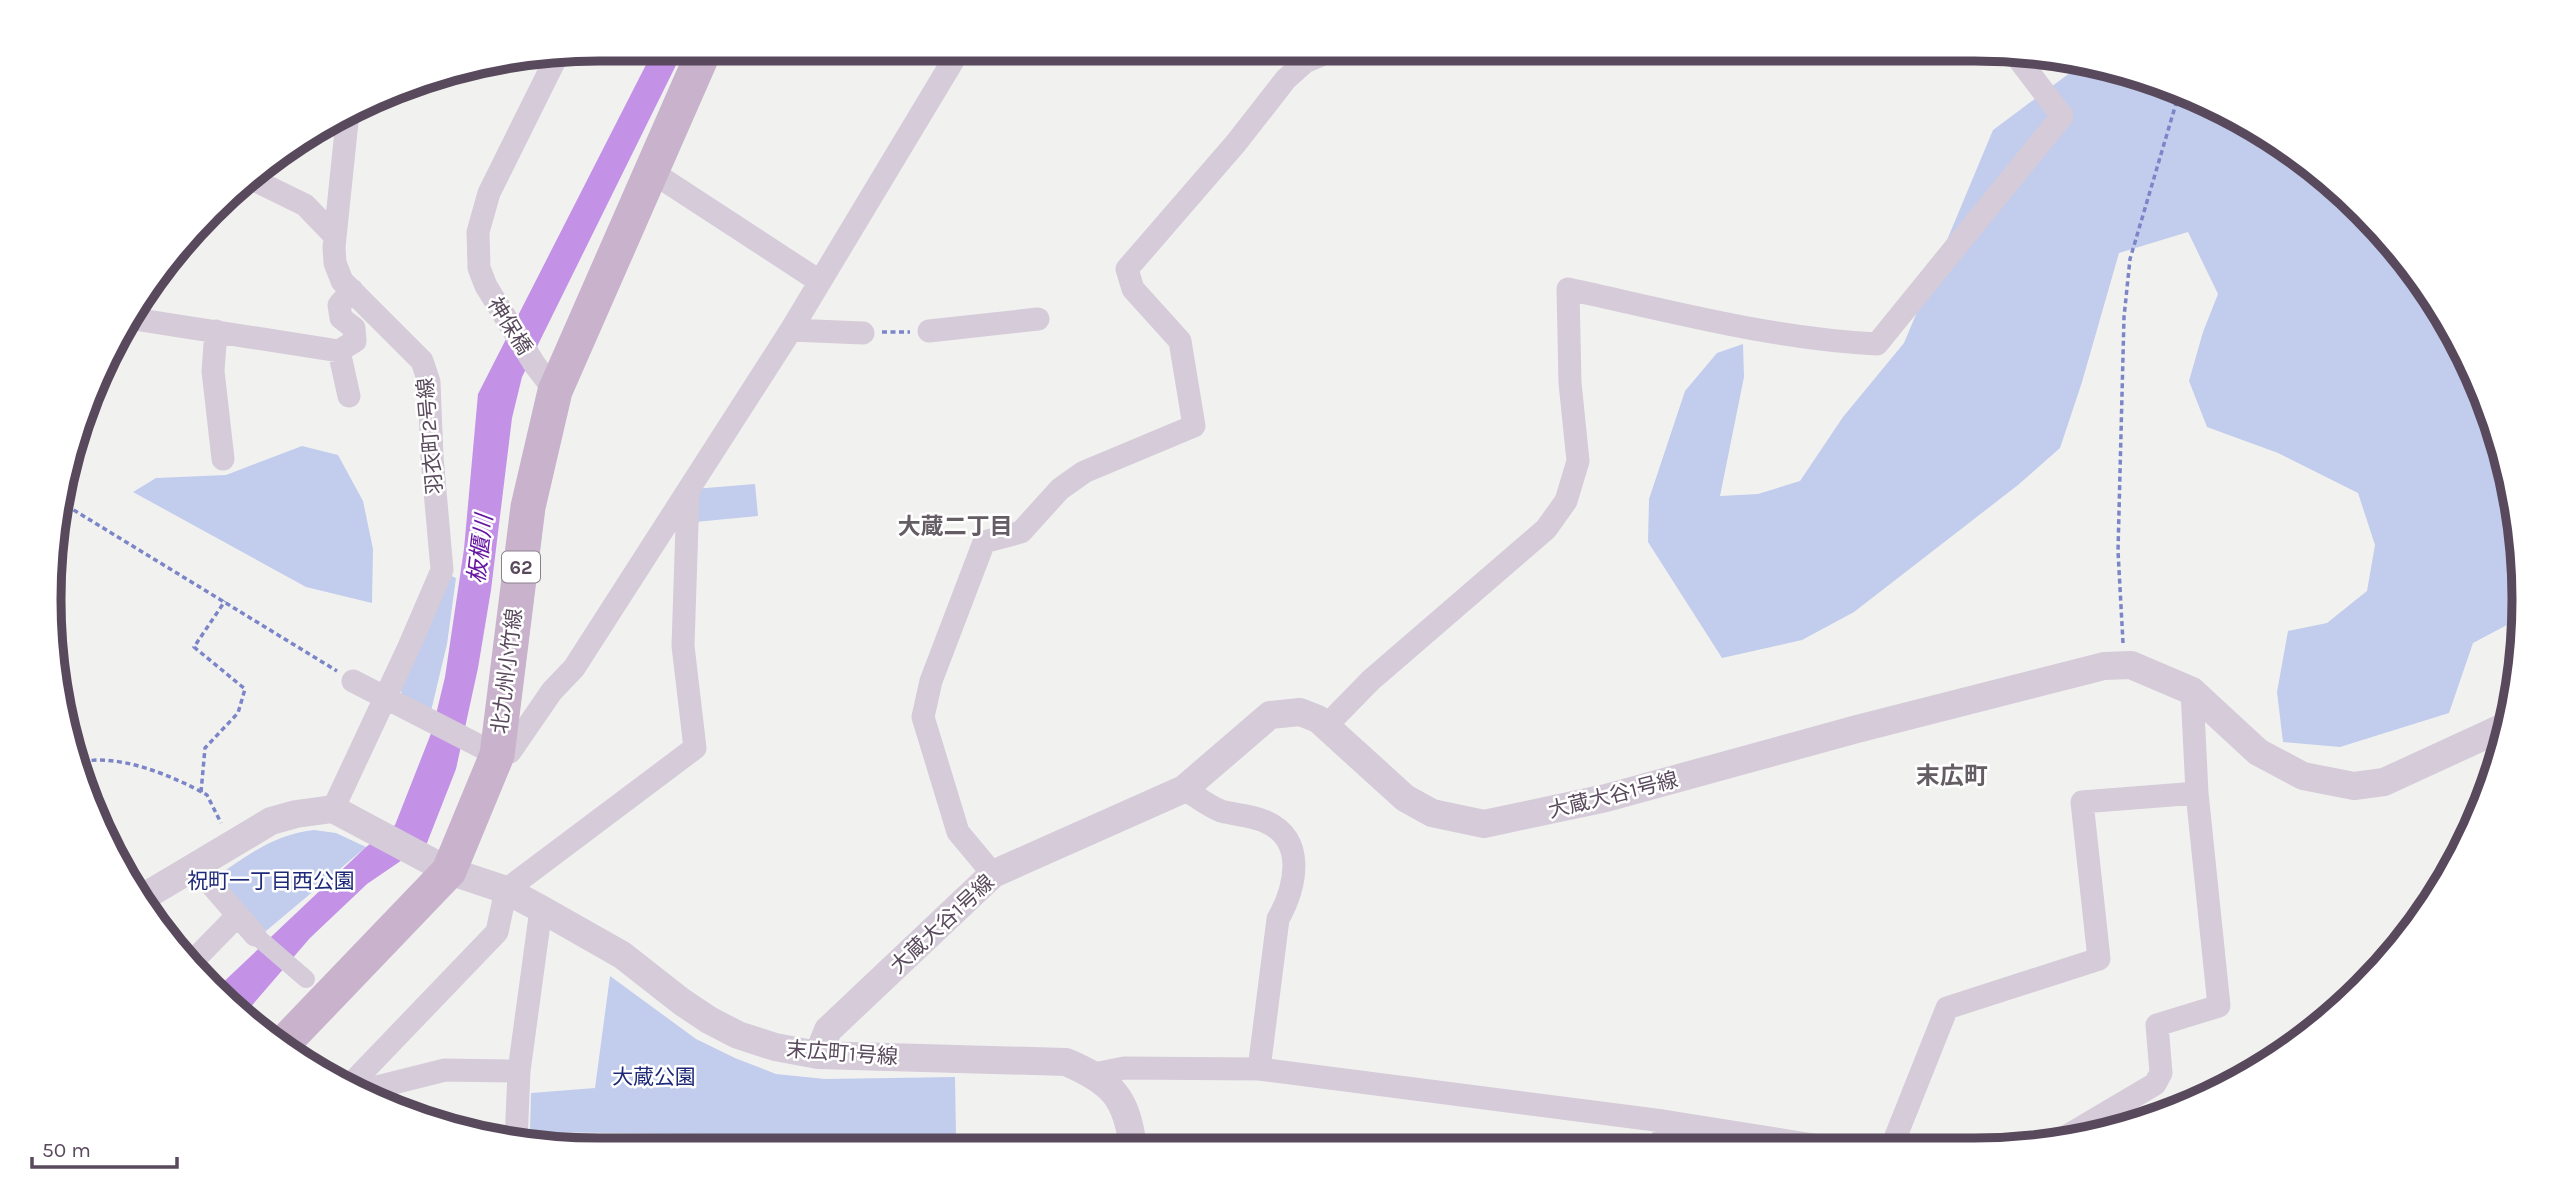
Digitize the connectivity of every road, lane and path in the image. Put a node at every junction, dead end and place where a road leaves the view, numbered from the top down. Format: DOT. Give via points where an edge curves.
graph roads {
  1 [pos="700,61"];
  2 [pos="953,61"];
  3 [pos="1307,61"];
  4 [pos="553,63"];
  5 [pos="2022,63"];
  6 [pos="2177,101"];
  7 [pos="347,124"];
  8 [pos="652,172"];
  9 [pos="259,183"];
  10 [pos="335,236"];
  11 [pos="819,281"];
  12 [pos="352,290"];
  13 [pos="1038,319"];
  14 [pos="140,320"];
  15 [pos="791,330"];
  16 [pos="216,331"];
  17 [pos="929,331"];
  18 [pos="863,333"];
  19 [pos="339,351"];
  20 [pos="545,378"];
  21 [pos="349,396"];
  22 [pos="223,459"];
  23 [pos="688,494"];
  24 [pos="70,507"];
  25 [pos="225,601"];
  26 [pos="2130,666"];
  27 [pos="354,681"];
  28 [pos="2192,691"];
  29 [pos="384,699"];
  30 [pos="1326,726"];
  31 [pos="2495,732"];
  32 [pos="487,750"];
  33 [pos="86,760"];
  34 [pos="1184,789"];
  35 [pos="201,792"];
  36 [pos="2197,793"];
  37 [pos="333,809"];
  38 [pos="231,844"];
  39 [pos="436,864"];
  40 [pos="196,867"];
  41 [pos="993,874"];
  42 [pos="506,890"];
  43 [pos="149,894"];
  44 [pos="541,909"];
  45 [pos="237,915"];
  46 [pos="255,935"];
  47 [pos="197,956"];
  48 [pos="306,979"];
  49 [pos="288,1038"];
  50 [pos="818,1055"];
  51 [pos="1259,1069"];
  52 [pos="519,1071"];
  53 [pos="1094,1074"];
  54 [pos="356,1079"];
  55 [pos="374,1088"];
  56 [pos="1663,1121"];
  57 [pos="2085,1126"];
  58 [pos="516,1131"];
  59 [pos="1132,1138"];
  60 [pos="1664,1138"];
  61 [pos="1770,1138"];
  62 [pos="1895,1138"];
  1 -- 8 [label="main road, 北九州小竹線 / 62"];
  2 -- 11 [label="street"];
  3 -- 41 [label="street" via="1286,79 1127,269 1133,289 1181,341 1194,426 1084,472 1060,489 1021,531 984,542 931,681 923,717 958,832"];
  4 -- 20 [label="street, 神保橋" via="489,193 478,232 479,268 486,286"];
  5 -- 30 [label="street" via="2062,116 1877,344 1835,342 1717,322 1568,289 1578,461 1566,501 1546,529 1371,680"];
  6 -- 26 [label="path" via="2130,259 2124,317 2118,551 2123,653"];
  7 -- 10 [label="street, 羽衣町2号線"];
  8 -- 11 [label="street"];
  8 -- 20 [label="main road, 北九州小竹線 / 62"];
  9 -- 10 [label="street" via="305,205"];
  10 -- 12 [label="street, 羽衣町2号線" via="335,263 342,281"];
  11 -- 15 [label="street"];
  12 -- 19 [label="street" via="339,305 341,318 354,328 355,341"];
  12 -- 29 [label="street, 羽衣町2号線" via="422,361 429,382 442,570"];
  13 -- 17 [label="street"];
  14 -- 16 [label="street"];
  15 -- 18 [label="street"];
  15 -- 23 [label="street"];
  16 -- 19 [label="street"];
  16 -- 22 [label="street" via="213,371"];
  17 -- 18 [label="path"];
  19 -- 21 [label="street"];
  20 -- 32 [label="main road, 北九州小竹線 / 62"];
  23 -- 32 [label="street" via="574,668 552,691 510,752"];
  23 -- 42 [label="street" via="683,646 695,748"];
  24 -- 25 [label="path"];
  25 -- 27 [label="path"];
  25 -- 35 [label="path" via="194,647 245,689 238,713 205,748"];
  26 -- 28 [label="street, 大蔵大谷1号線"];
  26 -- 30 [label="street, 大蔵大谷1号線" via="2060,675 1606,799 1484,824 1432,813 1405,798"];
  27 -- 29 [label="street"];
  28 -- 31 [label="street, 大蔵大谷1号線" via="2258,752 2303,776 2354,786 2384,782"];
  28 -- 36 [label="street"];
  29 -- 32 [label="street"];
  29 -- 37 [label="street, 羽衣町2号線"];
  30 -- 34 [label="street, 大蔵大谷1号線" via="1300,712 1270,715"];
  32 -- 39 [label="main road, 北九州小竹線 / 62"];
  33 -- 35 [label="path" via="108,759 148,769"];
  34 -- 41 [label="street, 大蔵大谷1号線"];
  34 -- 51 [label="street" via="1219,810 1264,821 1280,830 1292,849 1295,872 1289,899 1278,919"];
  35 -- 38 [label="path"];
  36 -- 57 [label="street" via="2219,1006 2157,1025 2161,1073 2155,1084"];
  36 -- 62 [label="street" via="2082,802 2099,959 1947,1008"];
  37 -- 38 [label="street" via="271,821"];
  37 -- 39 [label="street, 末広町1号線"];
  38 -- 40 [label="street"];
  39 -- 42 [label="street, 末広町1号線"];
  39 -- 49 [label="main road, 北九州小竹線 / 62"];
  40 -- 43 [label="street"];
  40 -- 45 [label="street"];
  41 -- 50 [label="street, 大蔵大谷1号線" via="828,1030"];
  42 -- 44 [label="street, 末広町1号線"];
  42 -- 54 [label="street" via="498,932"];
  44 -- 50 [label="street, 末広町1号線" via="622,955 709,1020 775,1047"];
  44 -- 52 [label="street"];
  45 -- 46 [label="street"];
  45 -- 47 [label="street"];
  46 -- 48 [label="street"];
  50 -- 53 [label="street, 末広町1号線" via="1066,1062"];
  51 -- 53 [label="street" via="1124,1068"];
  51 -- 56 [label="street"];
  52 -- 55 [label="street" via="445,1070"];
  52 -- 58 [label="street"];
  53 -- 59 [label="street, 末広町1号線" via="1112,1090 1129,1118"];
  56 -- 60 [label="street"];
  56 -- 61 [label="street"];
}
